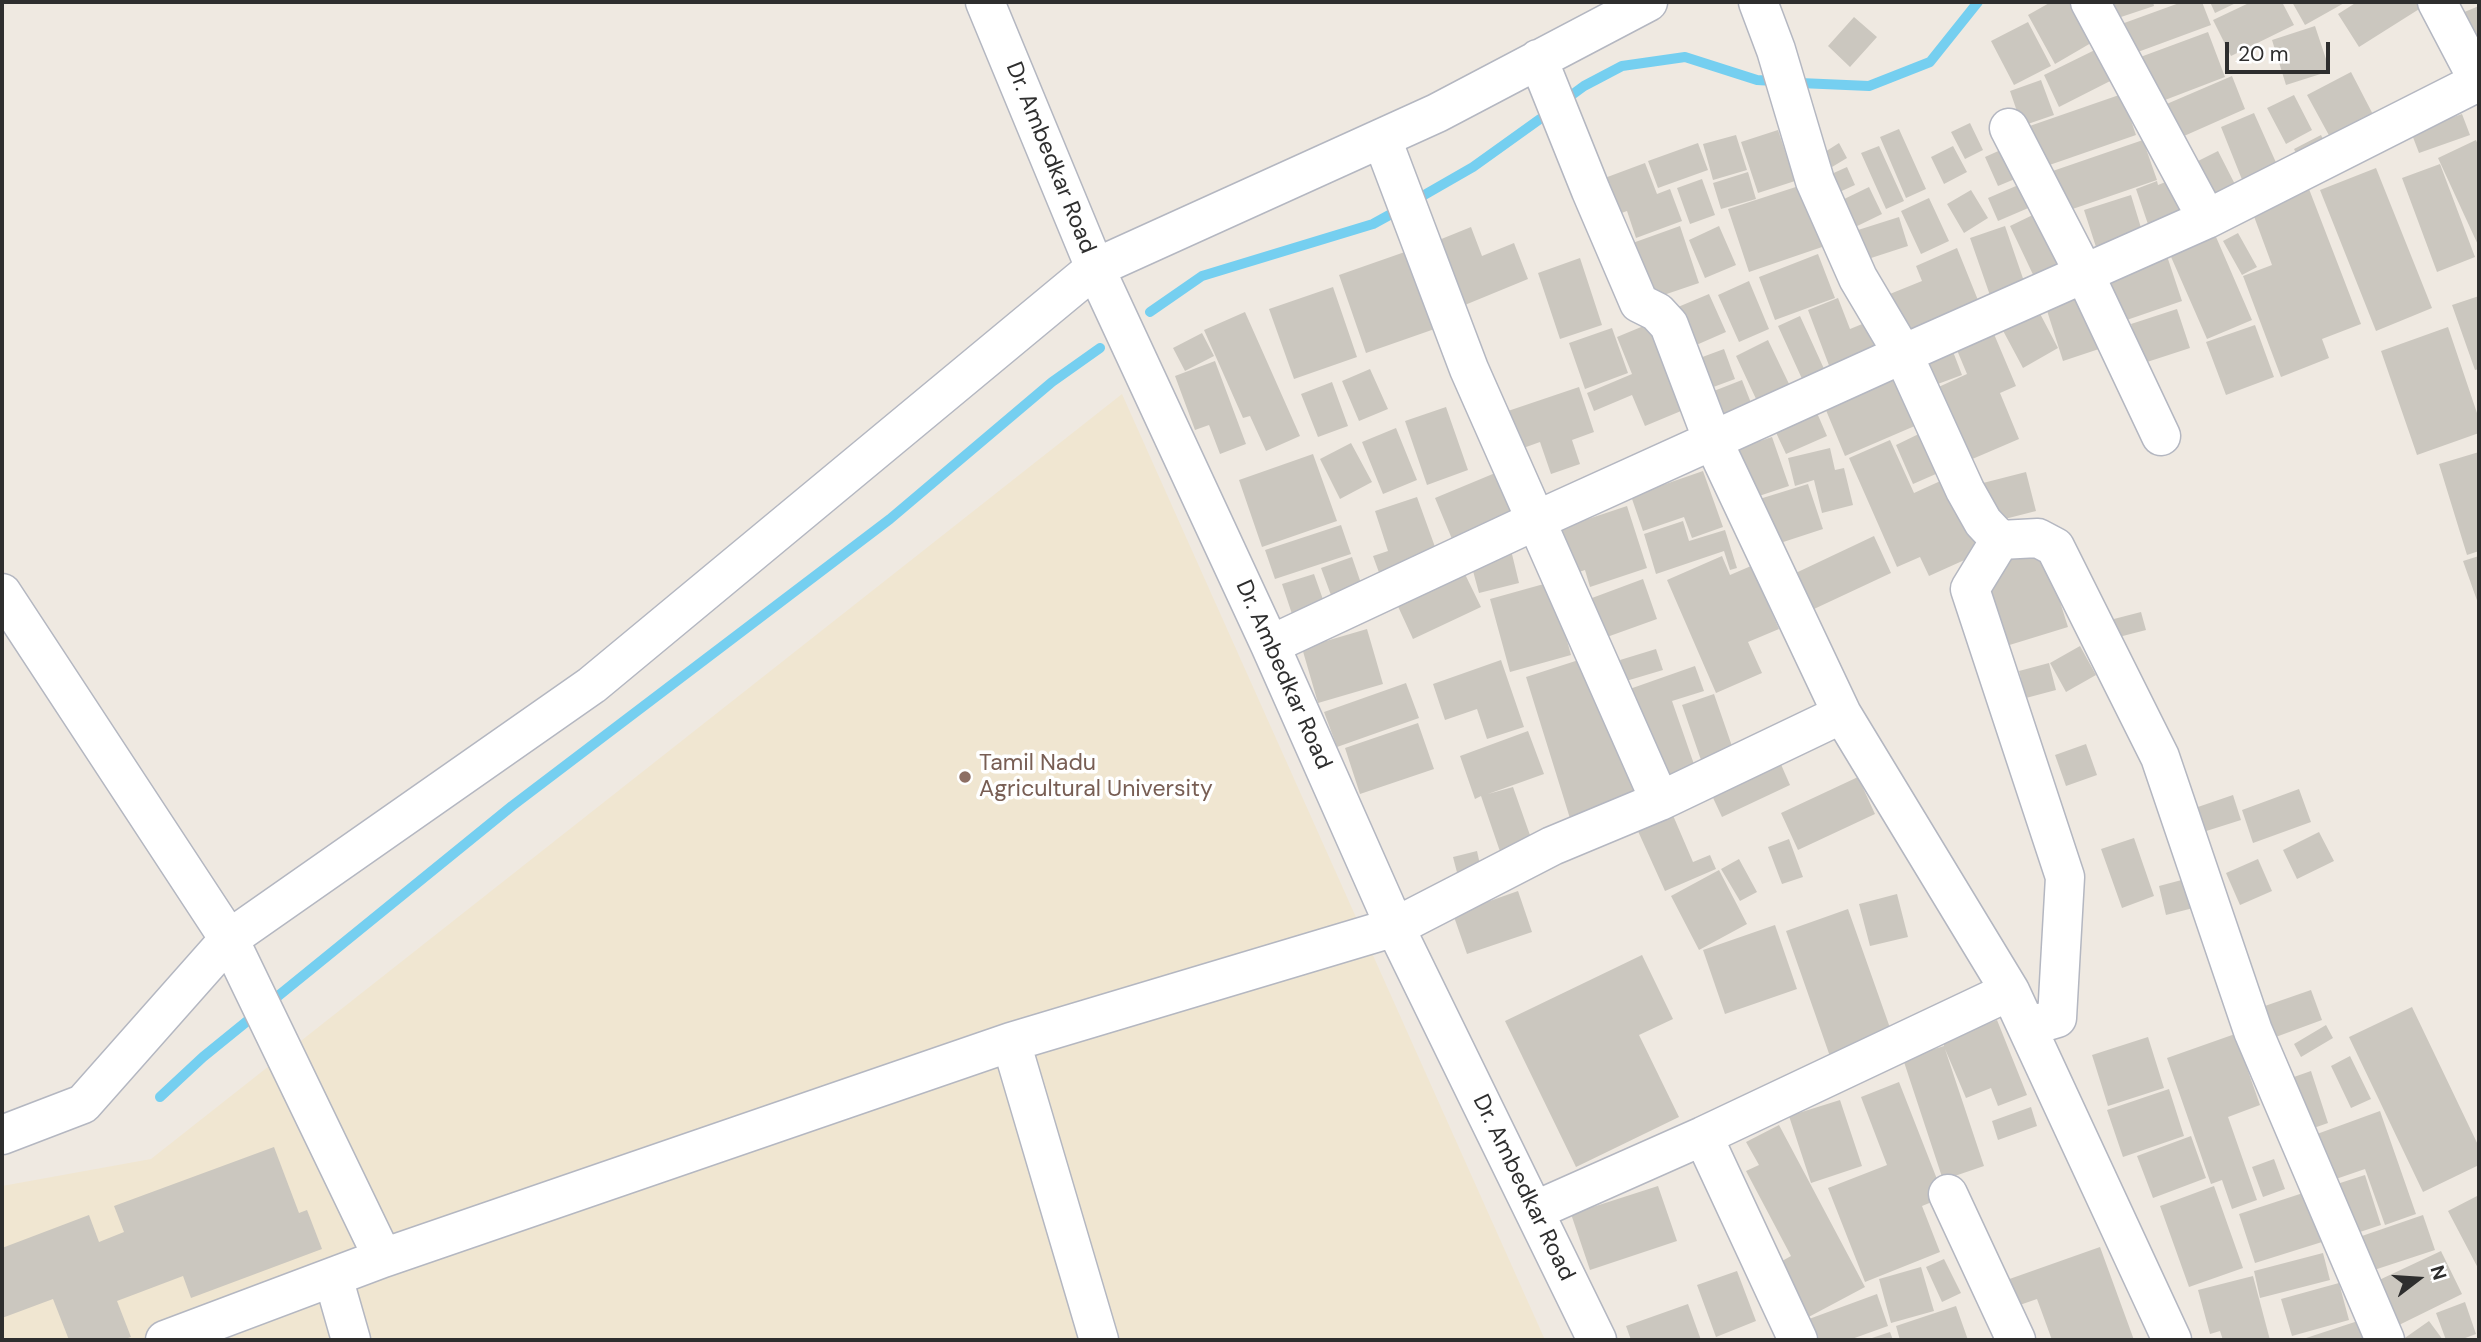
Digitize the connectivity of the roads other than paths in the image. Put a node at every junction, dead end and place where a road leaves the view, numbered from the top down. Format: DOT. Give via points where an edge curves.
graph roads {
  1 [pos="985,2"];
  2 [pos="1648,2"];
  3 [pos="1758,2"];
  4 [pos="2090,2"];
  5 [pos="2437,2"];
  6 [pos="1538,59"];
  7 [pos="2479,82"];
  8 [pos="2009,128"];
  9 [pos="1382,139"];
  10 [pos="2207,219"];
  11 [pos="1095,268"];
  12 [pos="2084,273"];
  13 [pos="1903,354"];
  14 [pos="2161,436"];
  15 [pos="1713,441"];
  16 [pos="1537,520"];
  17 [pos="2000,540"];
  18 [pos="2,593"];
  19 [pos="1270,645"];
  20 [pos="1842,714"];
  21 [pos="1660,801"];
  22 [pos="1395,927"];
  23 [pos="229,939"];
  24 [pos="2010,992"];
  25 [pos="2027,1027"];
  26 [pos="1011,1042"];
  27 [pos="2,1135"];
  28 [pos="1703,1136"];
  29 [pos="1948,1194"];
  30 [pos="1534,1211"];
  31 [pos="383,1258"];
  32 [pos="333,1277"];
  33 [pos="165,1340"];
  34 [pos="351,1340"];
  35 [pos="1098,1340"];
  36 [pos="1597,1340"];
  37 [pos="1798,1340"];
  38 [pos="2016,1340"];
  39 [pos="2172,1340"];
  40 [pos="2385,1340"];
  1 -- 11 [label="street, Dr. Ambedkar Road"];
  2 -- 6 [label="street"];
  3 -- 13 [label="street" via="1815,181 1857,278"];
  4 -- 10 [label="street"];
  5 -- 7 [label="street"];
  6 -- 9 [label="street"];
  6 -- 15 [label="street" via="1639,303 1669,325"];
  7 -- 10 [label="street"];
  8 -- 12 [label="street"];
  9 -- 11 [label="street"];
  9 -- 16 [label="street" via="1469,369"];
  10 -- 12 [label="street"];
  11 -- 19 [label="street, Dr. Ambedkar Road"];
  11 -- 23 [label="street" via="592,685"];
  12 -- 13 [label="street"];
  12 -- 14 [label="street"];
  13 -- 15 [label="street"];
  13 -- 17 [label="street" via="1965,490 1983,522"];
  15 -- 16 [label="street"];
  15 -- 20 [label="street"];
  16 -- 19 [label="street"];
  16 -- 21 [label="street"];
  17 -- 25 [label="street" via="1970,589 2065,877 2057,1018"];
  17 -- 40 [label="street" via="2038,537 2055,547 2160,757 2253,1031"];
  18 -- 23 [label="street"];
  19 -- 22 [label="street, Dr. Ambedkar Road"];
  20 -- 21 [label="street"];
  20 -- 24 [label="street"];
  21 -- 22 [label="street" via="1552,846"];
  22 -- 26 [label="street"];
  22 -- 30 [label="street, Dr. Ambedkar Road"];
  23 -- 27 [label="street" via="83,1104"];
  23 -- 31 [label="street"];
  24 -- 25 [label="street"];
  24 -- 28 [label="street"];
  25 -- 39 [label="street"];
  26 -- 31 [label="street"];
  26 -- 35 [label="street"];
  28 -- 30 [label="street"];
  28 -- 37 [label="street"];
  29 -- 38 [label="street"];
  30 -- 36 [label="street, Dr. Ambedkar Road"];
  31 -- 32 [label="street"];
  32 -- 33 [label="street"];
  32 -- 34 [label="street"];
}
